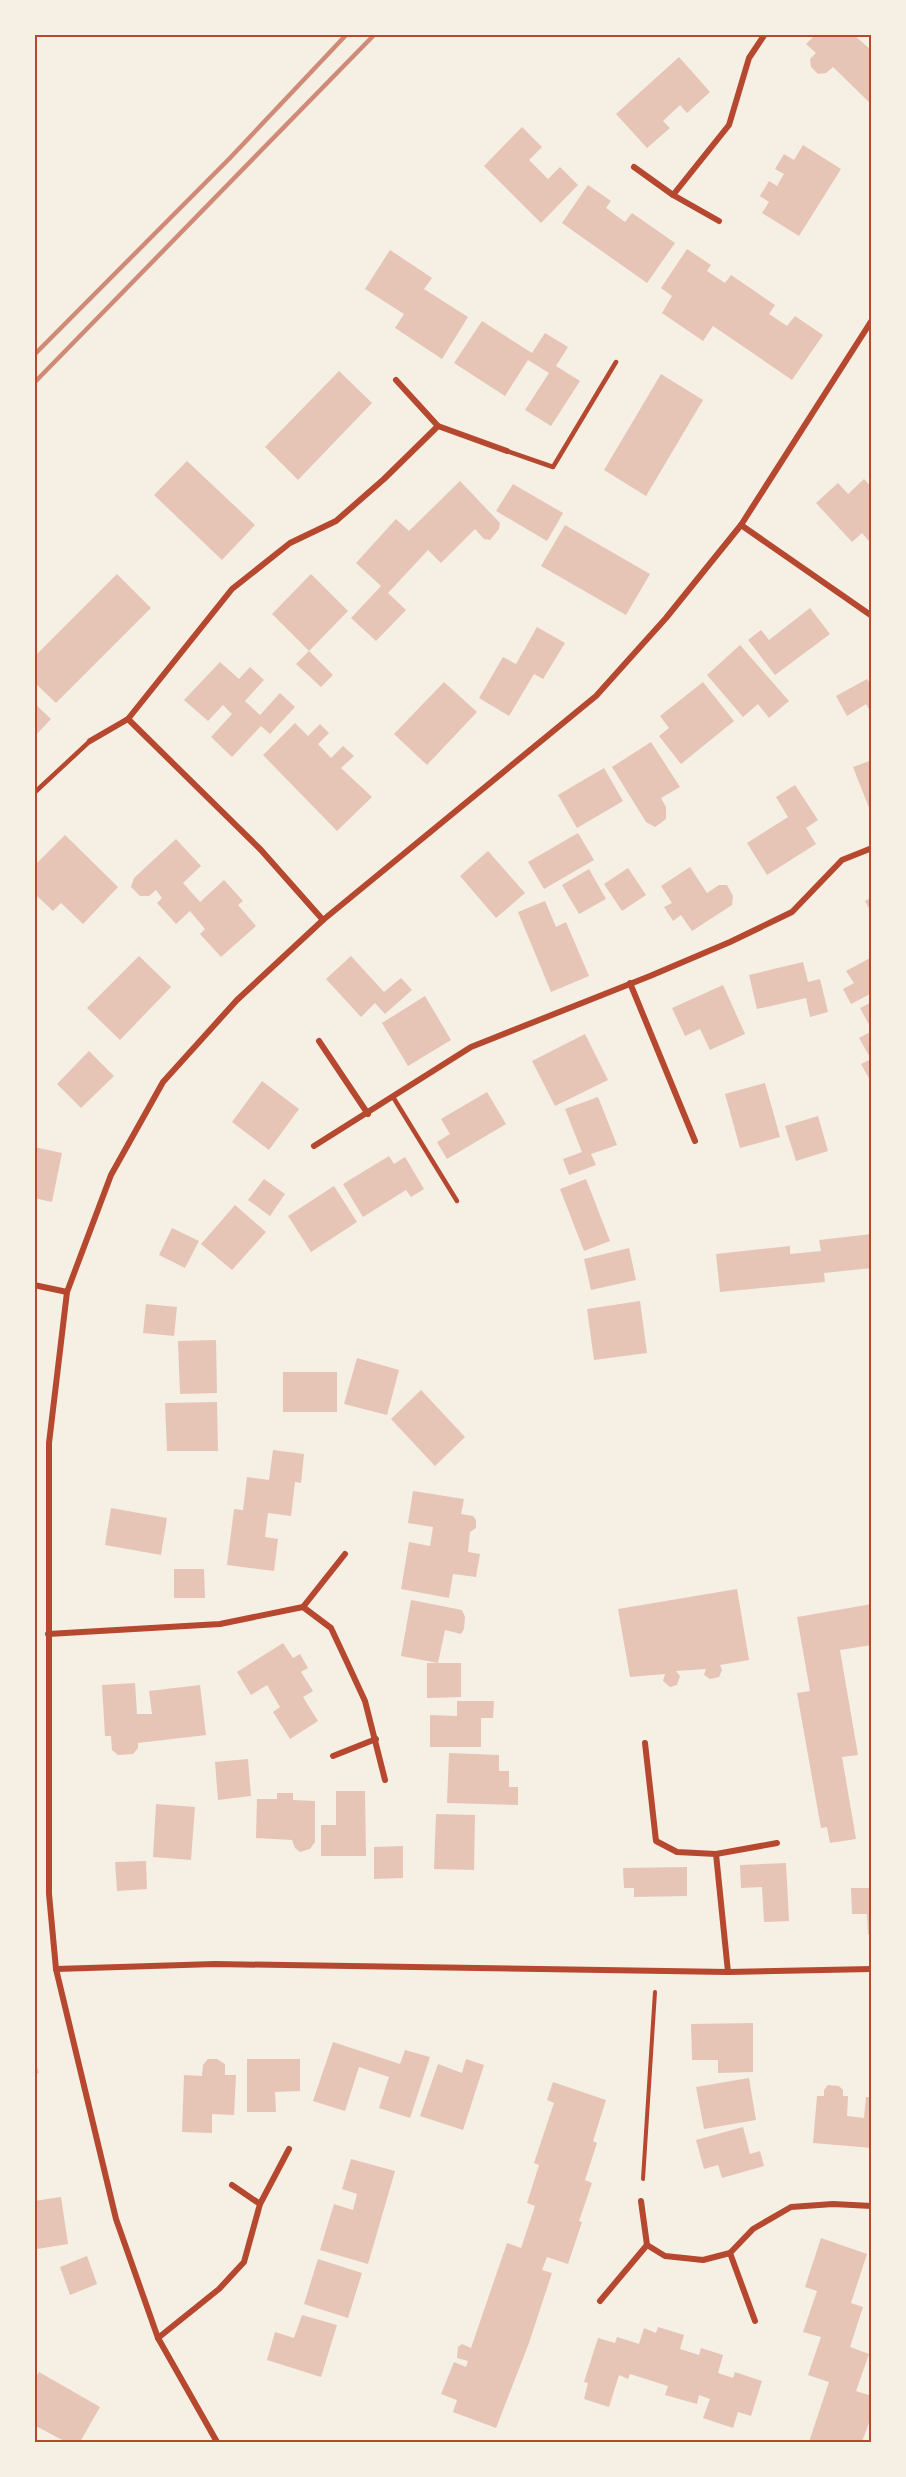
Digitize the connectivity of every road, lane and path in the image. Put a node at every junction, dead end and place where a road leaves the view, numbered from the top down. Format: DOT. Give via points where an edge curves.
graph roads {
  1 [pos="765,34"];
  2 [pos="634,167"];
  3 [pos="673,195"];
  4 [pos="719,222"];
  5 [pos="872,320"];
  6 [pos="616,362"];
  7 [pos="396,380"];
  8 [pos="438,426"];
  9 [pos="507,451"];
  10 [pos="741,525"];
  11 [pos="872,616"];
  12 [pos="128,719"];
  13 [pos="90,741"];
  14 [pos="34,793"];
  15 [pos="872,848"];
  16 [pos="323,920"];
  17 [pos="630,983"];
  18 [pos="319,1041"];
  19 [pos="393,1097"];
  20 [pos="368,1114"];
  21 [pos="695,1141"];
  22 [pos="314,1146"];
  23 [pos="457,1201"];
  24 [pos="34,1284"];
  25 [pos="67,1292"];
  26 [pos="345,1554"];
  27 [pos="303,1606"];
  28 [pos="48,1634"];
  29 [pos="376,1739"];
  30 [pos="645,1743"];
  31 [pos="333,1756"];
  32 [pos="385,1780"];
  33 [pos="777,1843"];
  34 [pos="716,1854"];
  35 [pos="56,1969"];
  36 [pos="872,1969"];
  37 [pos="654,1970"];
  38 [pos="728,1972"];
  39 [pos="289,2149"];
  40 [pos="232,2185"];
  41 [pos="641,2201"];
  42 [pos="260,2204"];
  43 [pos="872,2206"];
  44 [pos="646,2245"];
  45 [pos="730,2253"];
  46 [pos="600,2301"];
  47 [pos="755,2321"];
  48 [pos="158,2338"];
  49 [pos="217,2442"];
  1 -- 3 [label="street" via="750,58 729,125"];
  2 -- 3 [label="street"];
  3 -- 4 [label="street"];
  5 -- 10 [label="street"];
  6 -- 9 [label="lane" via="552,467"];
  7 -- 8 [label="street"];
  8 -- 9 [label="street"];
  8 -- 12 [label="street" via="336,521 290,543 232,589"];
  10 -- 11 [label="street"];
  10 -- 16 [label="street" via="596,696"];
  12 -- 13 [label="street"];
  12 -- 16 [label="street" via="261,849"];
  13 -- 14 [label="lane"];
  15 -- 17 [label="street" via="842,861 792,912"];
  16 -- 25 [label="street" via="237,1000 163,1082 111,1175"];
  17 -- 19 [label="street" via="471,1047"];
  17 -- 21 [label="street"];
  18 -- 20 [label="street"];
  19 -- 20 [label="street"];
  19 -- 23 [label="lane"];
  20 -- 22 [label="street"];
  24 -- 25 [label="street"];
  25 -- 28 [label="street" via="49,1443"];
  26 -- 27 [label="street"];
  27 -- 28 [label="street" via="220,1624"];
  27 -- 29 [label="street" via="331,1628 365,1701"];
  28 -- 35 [label="street" via="49,1894"];
  29 -- 31 [label="street"];
  29 -- 32 [label="street"];
  30 -- 34 [label="street" via="656,1841 677,1852"];
  33 -- 34 [label="street"];
  34 -- 38 [label="street"];
  35 -- 37 [label="street" via="215,1964"];
  35 -- 48 [label="street" via="116,2218"];
  36 -- 38 [label="street"];
  37 -- 38 [label="street"];
  37 -- 41 [label="path"];
  39 -- 42 [label="street"];
  40 -- 42 [label="street"];
  41 -- 44 [label="street"];
  42 -- 48 [label="street" via="244,2262 219,2289"];
  43 -- 45 [label="street" via="791,2207 753,2229"];
  44 -- 45 [label="street" via="665,2256 704,2260"];
  44 -- 46 [label="street"];
  45 -- 47 [label="street"];
  48 -- 49 [label="street"];
}
